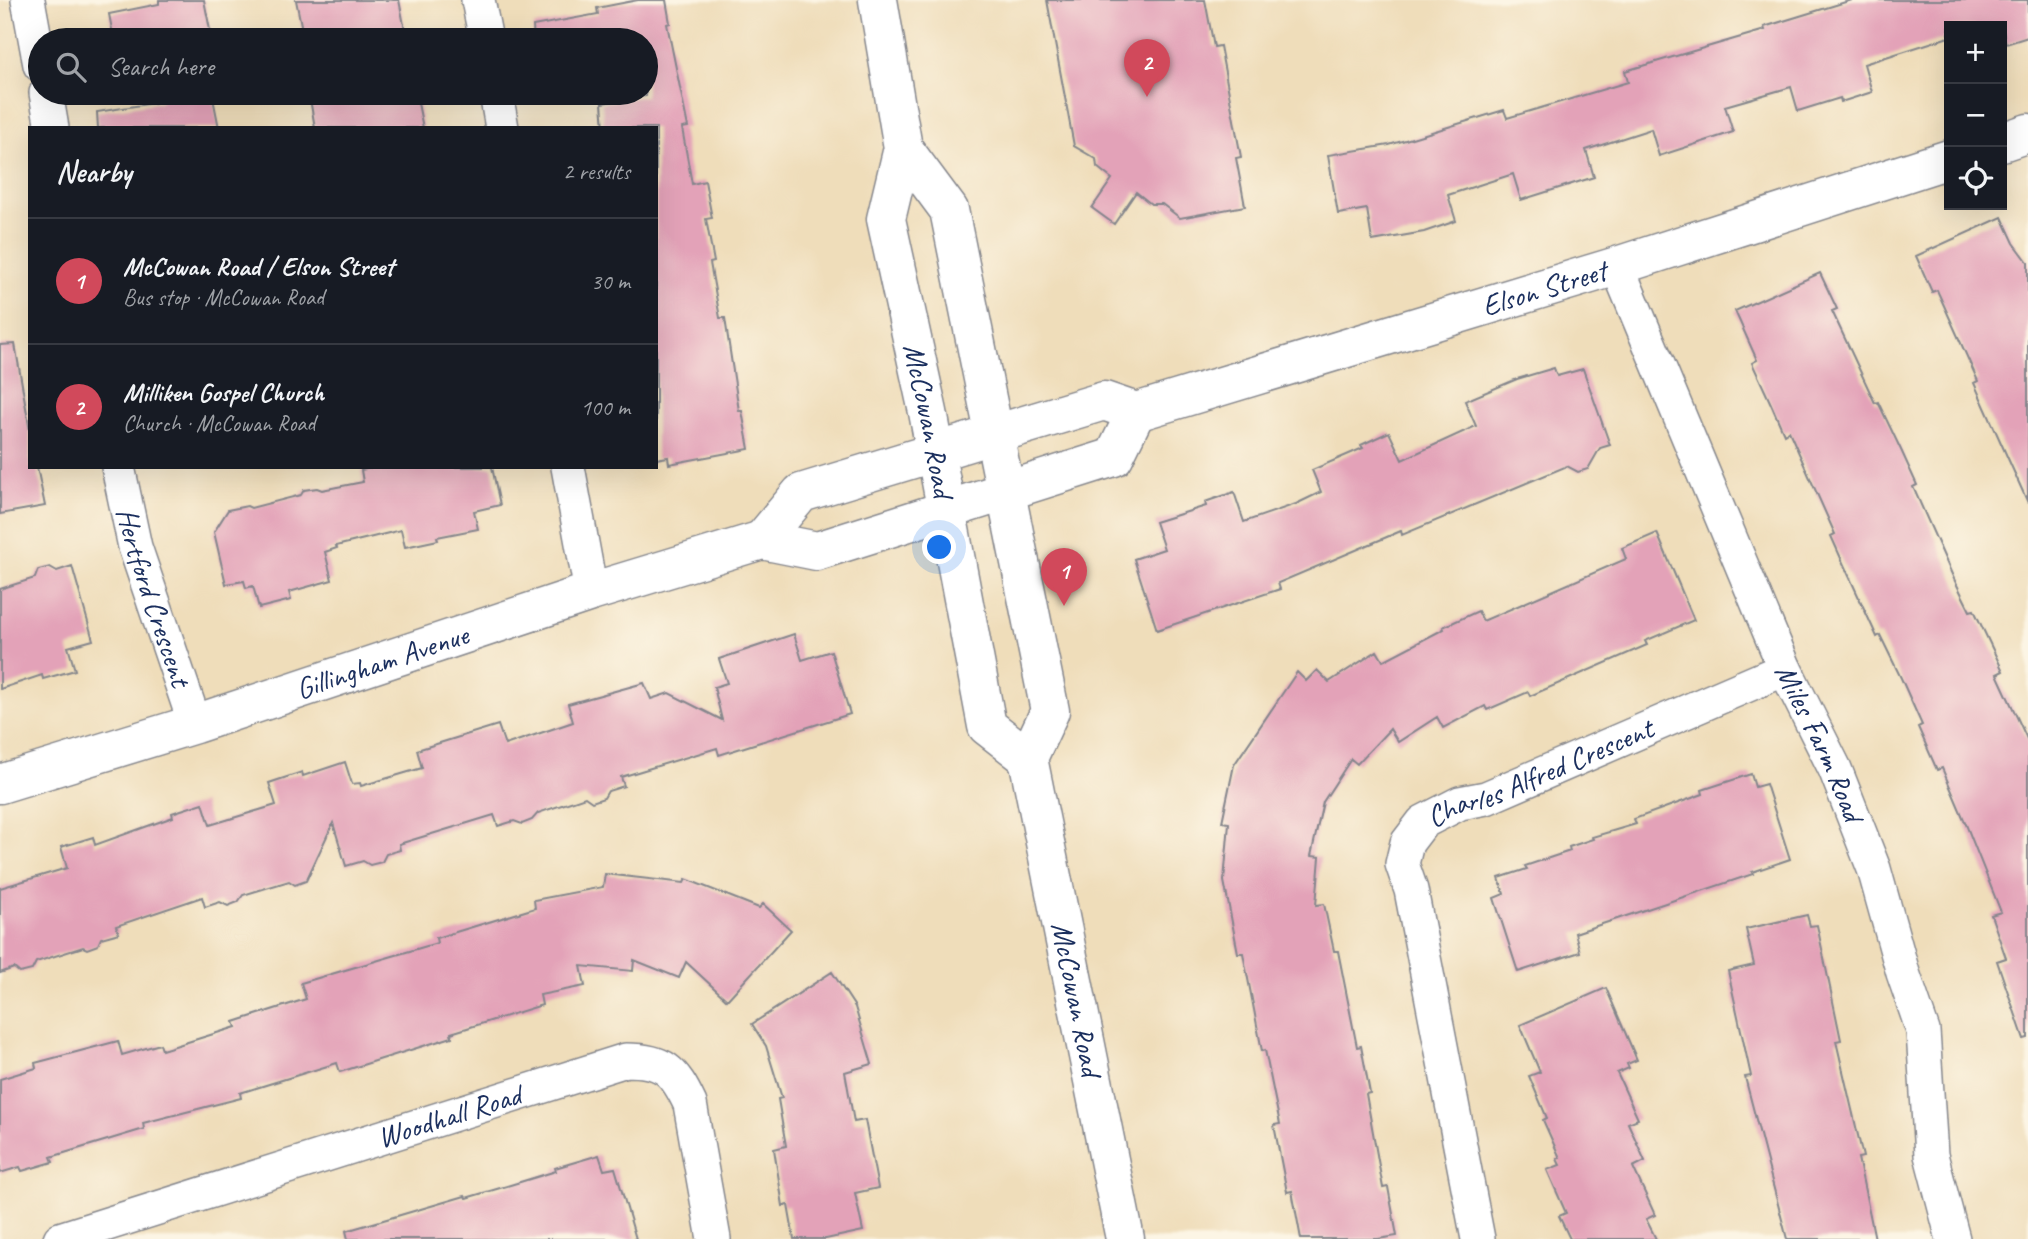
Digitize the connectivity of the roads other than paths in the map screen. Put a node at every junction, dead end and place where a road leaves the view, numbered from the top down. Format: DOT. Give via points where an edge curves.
graph roads {
  1 [pos="28,0"];
  2 [pos="478,0"];
  3 [pos="878,0"];
  4 [pos="33,28"];
  5 [pos="484,28"];
  6 [pos="48,105"];
  7 [pos="498,105"];
  8 [pos="52,126"];
  9 [pos="502,126"];
  10 [pos="2028,133"];
  11 [pos="2007,140"];
  12 [pos="903,148"];
  13 [pos="1944,161"];
  14 [pos="1617,266"];
  15 [pos="1136,412"];
  16 [pos="995,434"];
  17 [pos="936,452"];
  18 [pos="118,469"];
  19 [pos="568,469"];
  20 [pos="1006,491"];
  21 [pos="947,510"];
  22 [pos="762,540"];
  23 [pos="591,592"];
  24 [pos="1785,669"];
  25 [pos="195,724"];
  26 [pos="1028,758"];
  27 [pos="0,784"];
  28 [pos="60,1239"];
  29 [pos="715,1239"];
  30 [pos="1125,1239"];
  31 [pos="1478,1239"];
  32 [pos="1952,1239"];
  1 -- 4 [label="street"];
  2 -- 5 [label="street"];
  3 -- 12 [label="street, McCowan Road"];
  6 -- 8 [label="street"];
  7 -- 9 [label="street"];
  10 -- 11 [label="street"];
  12 -- 16 [label="street, McCowan Road" via="949,210"];
  12 -- 17 [label="street, McCowan Road" via="886,219"];
  13 -- 14 [label="street, Elson Street"];
  14 -- 15 [label="street, Elson Street"];
  14 -- 24 [label="street, Miles Farm Road"];
  15 -- 16 [label="street" via="1104,401"];
  15 -- 20 [label="street" via="1114,457"];
  16 -- 17 [label="street"];
  16 -- 20 [label="street, McCowan Road"];
  17 -- 21 [label="street, McCowan Road"];
  17 -- 22 [label="street" via="801,493"];
  18 -- 25 [label="street, Hertford Crescent" via="135,547"];
  19 -- 23 [label="street"];
  20 -- 21 [label="street, Gillingham Avenue"];
  20 -- 26 [label="street, McCowan Road" via="1050,711"];
  21 -- 22 [label="street, Gillingham Avenue" via="817,551"];
  21 -- 26 [label="street, McCowan Road" via="987,726"];
  22 -- 23 [label="street, Gillingham Avenue"];
  23 -- 25 [label="street, Gillingham Avenue"];
  24 -- 31 [label="street, Charles Alfred Crescent" via="1486,798 1460,803 1423,822 1407,843 1402,864 1411,890"];
  24 -- 32 [label="street, Miles Farm Road" via="1835,769 1874,869 1923,1031 1931,1156"];
  25 -- 27 [label="street, Gillingham Avenue"];
  26 -- 30 [label="street, McCowan Road"];
  28 -- 29 [label="street, Woodhall Road" via="626,1060 651,1060 670,1072 690,1104"];
}
